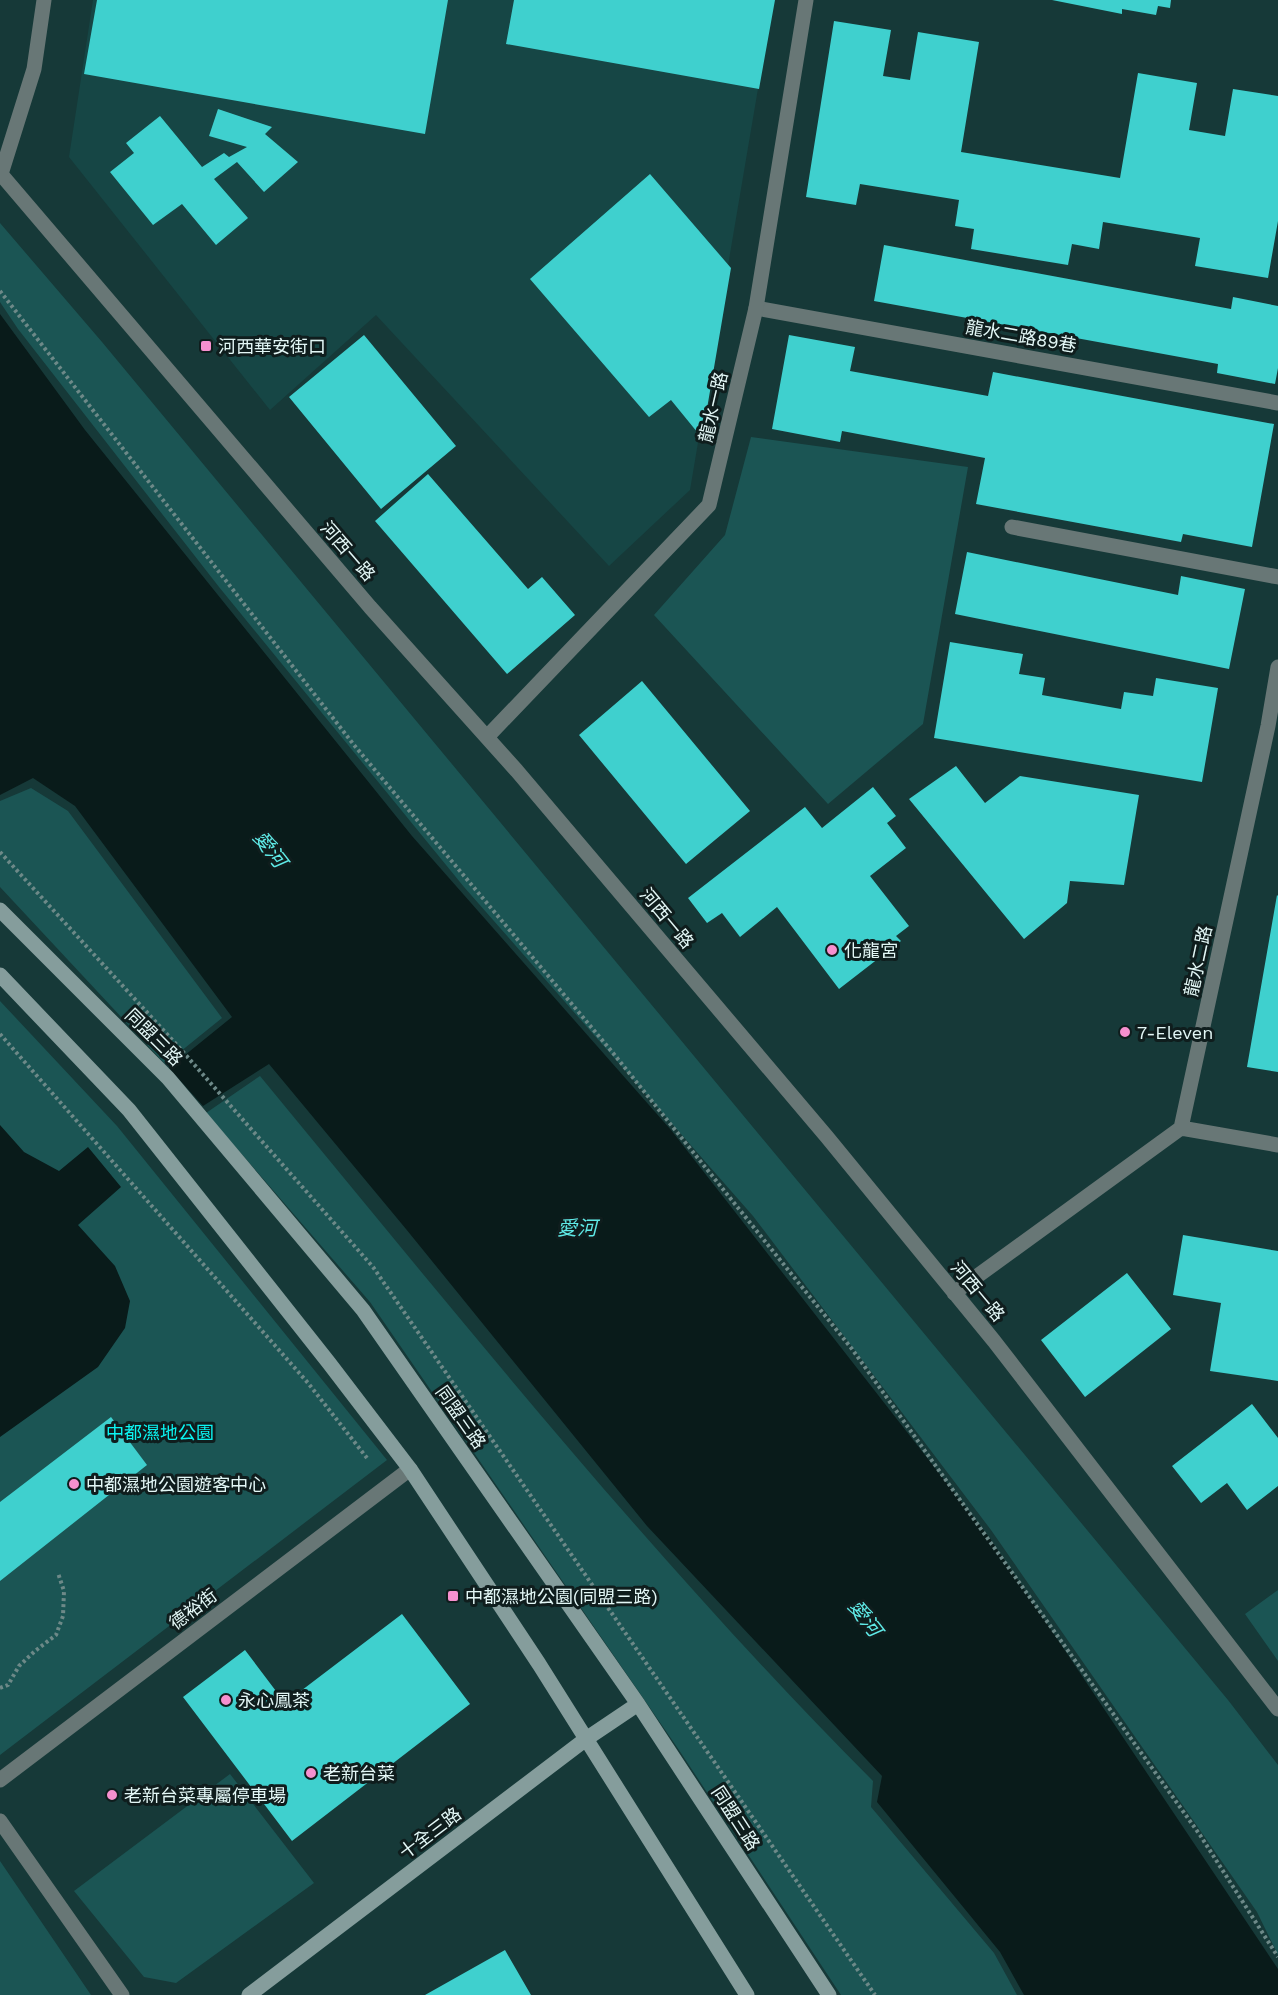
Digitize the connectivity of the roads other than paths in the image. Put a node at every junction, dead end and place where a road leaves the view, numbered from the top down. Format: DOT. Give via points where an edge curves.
graph roads {
  1 [pos="44,0"];
  2 [pos="806,0"];
  3 [pos="0,174"];
  4 [pos="756,308"];
  5 [pos="1278,403"];
  6 [pos="1012,527"];
  7 [pos="1278,577"];
  8 [pos="1278,667"];
  9 [pos="1273,726"];
  10 [pos="487,737"];
  11 [pos="0,910"];
  12 [pos="0,975"];
  13 [pos="1181,1128"];
  14 [pos="1278,1145"];
  15 [pos="954,1293"];
  16 [pos="410,1469"];
  17 [pos="638,1704"];
  18 [pos="1278,1709"];
  19 [pos="586,1739"];
  20 [pos="0,1780"];
  21 [pos="0,1821"];
  22 [pos="122,1995"];
  23 [pos="249,1995"];
  24 [pos="747,1995"];
  25 [pos="829,1995"];
  1 -- 3 [label="street" via="34,69"];
  2 -- 4 [label="street, 龍水一路"];
  3 -- 10 [label="street, 河西一路" via="370,607"];
  4 -- 5 [label="street, 龍水二路89巷"];
  4 -- 10 [label="street, 龍水一路" via="709,505"];
  6 -- 7 [label="street"];
  8 -- 9 [label="street, 龍水二路"];
  9 -- 13 [label="street, 龍水二路"];
  10 -- 15 [label="street, 河西一路" via="827,1137"];
  11 -- 17 [label="street, 同盟三路" via="168,1078 363,1310"];
  12 -- 16 [label="street" via="129,1110"];
  13 -- 14 [label="street"];
  13 -- 15 [label="street"];
  15 -- 18 [label="street, 河西一路"];
  16 -- 19 [label="street"];
  16 -- 20 [label="street, 德裕街"];
  17 -- 19 [label="street, 十全三路"];
  17 -- 25 [label="street, 同盟三路"];
  19 -- 23 [label="street, 十全三路"];
  19 -- 24 [label="street"];
  21 -- 22 [label="street"];
}
